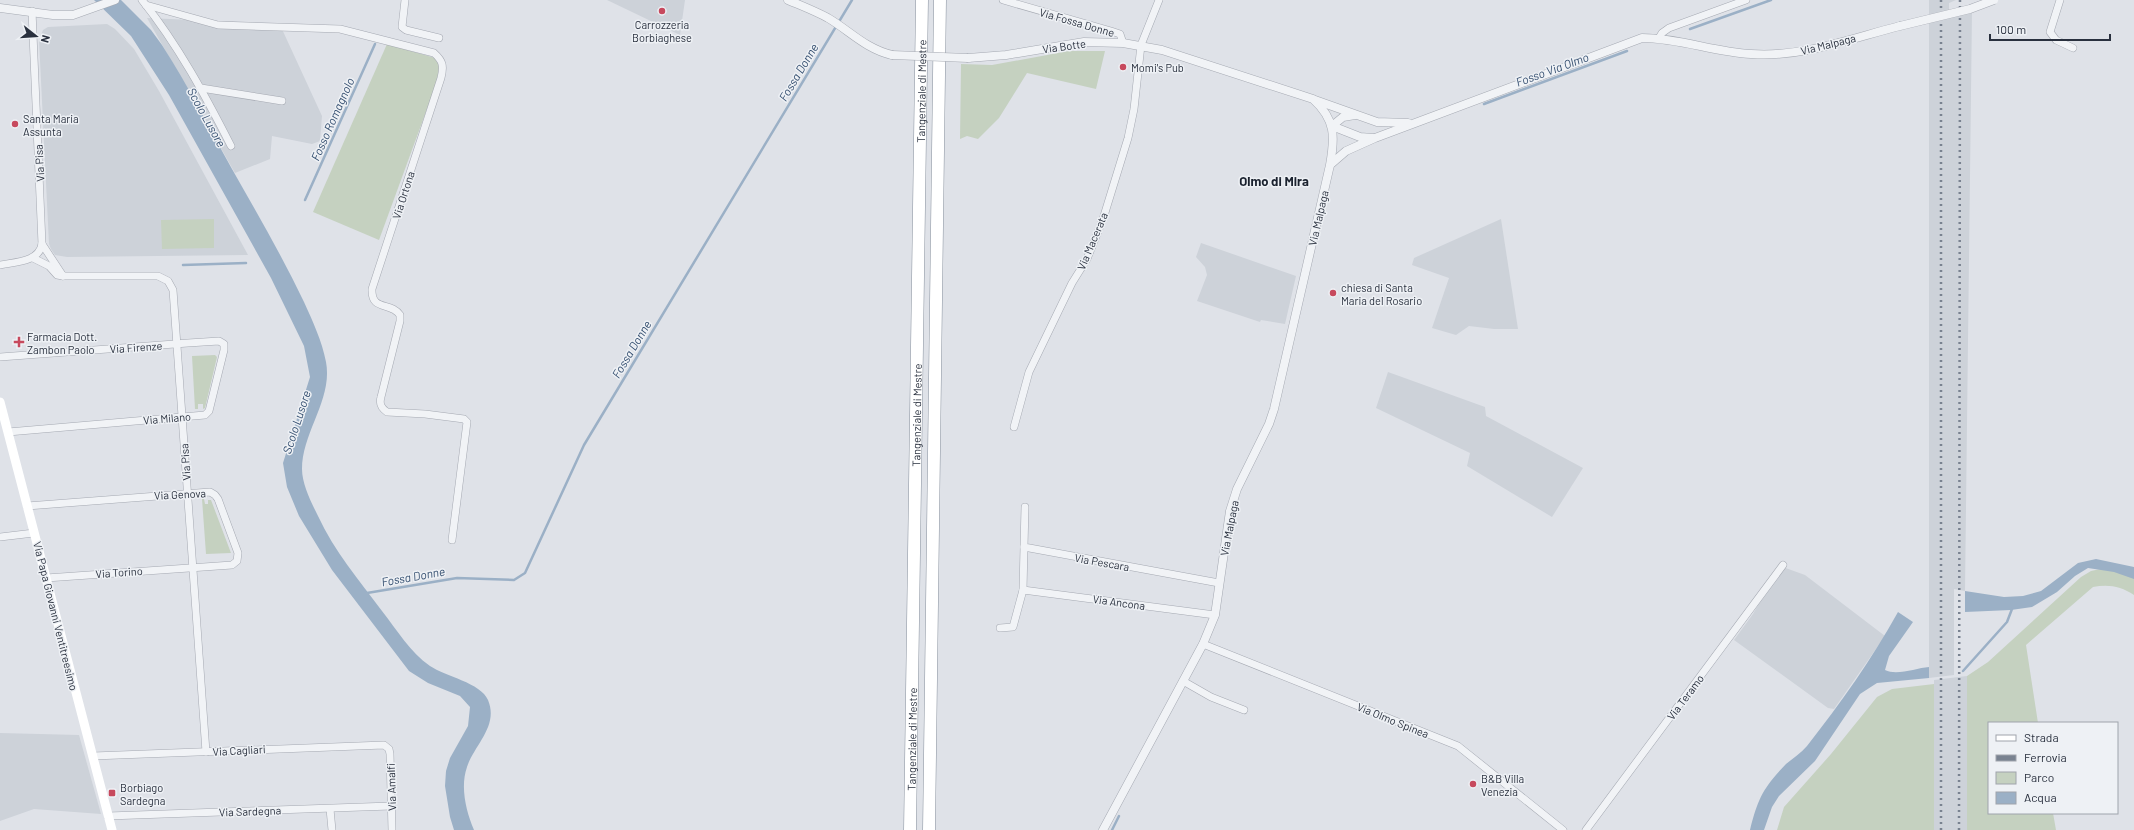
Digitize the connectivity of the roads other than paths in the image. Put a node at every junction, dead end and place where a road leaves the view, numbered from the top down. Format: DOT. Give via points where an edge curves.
graph roads {
  1 [pos="115,0"];
  2 [pos="404,0"];
  3 [pos="788,0"];
  4 [pos="922,0"];
  5 [pos="940,0"];
  6 [pos="1003,0"];
  7 [pos="1159,0"];
  8 [pos="1746,0"];
  9 [pos="1994,0"];
  10 [pos="2060,0"];
  11 [pos="144,3"];
  12 [pos="0,8"];
  13 [pos="32,11"];
  14 [pos="439,38"];
  15 [pos="1660,38"];
  16 [pos="1123,43"];
  17 [pos="1141,45"];
  18 [pos="2072,48"];
  19 [pos="201,88"];
  20 [pos="1313,99"];
  21 [pos="282,101"];
  22 [pos="1358,115"];
  23 [pos="1412,123"];
  24 [pos="1332,126"];
  25 [pos="1375,138"];
  26 [pos="231,146"];
  27 [pos="1330,165"];
  28 [pos="42,244"];
  29 [pos="33,258"];
  30 [pos="0,265"];
  31 [pos="63,276"];
  32 [pos="177,344"];
  33 [pos="0,357"];
  34 [pos="0,402"];
  35 [pos="182,417"];
  36 [pos="1014,427"];
  37 [pos="8,432"];
  38 [pos="188,493"];
  39 [pos="27,506"];
  40 [pos="1024,507"];
  41 [pos="34,533"];
  42 [pos="0,537"];
  43 [pos="452,540"];
  44 [pos="1024,547"];
  45 [pos="1784,565"];
  46 [pos="192,568"];
  47 [pos="46,578"];
  48 [pos="1219,583"];
  49 [pos="1022,590"];
  50 [pos="1215,615"];
  51 [pos="1000,628"];
  52 [pos="1203,644"];
  53 [pos="1183,681"];
  54 [pos="1244,710"];
  55 [pos="386,746"];
  56 [pos="206,752"];
  57 [pos="92,756"];
  58 [pos="391,806"];
  59 [pos="330,809"];
  60 [pos="108,816"];
  61 [pos="112,830"];
  62 [pos="332,830"];
  63 [pos="392,830"];
  64 [pos="910,830"];
  65 [pos="929,830"];
  66 [pos="1103,830"];
  67 [pos="1563,830"];
  68 [pos="1586,830"];
  1 -- 13 [label="street" via="73,15"];
  2 -- 14 [label="street" via="402,27"];
  3 -- 16 [label="street, Via Botte, bridge" via="833,21 878,52 892,55 968,58 1006,55 1084,42"];
  4 -- 64 [label="highway, Tangenziale di Mestre"];
  5 -- 65 [label="highway, Tangenziale di Mestre"];
  6 -- 16 [label="street, Via Fossa Donne" via="1120,34"];
  7 -- 17 [label="street, Via Macerata"];
  8 -- 15 [label="street" via="1669,28"];
  9 -- 15 [label="street, Via Malpaga, bridge" via="1970,9 1778,55 1735,53"];
  10 -- 18 [label="street" via="2050,32 2056,40"];
  11 -- 19 [label="street, Via Ortona"];
  11 -- 43 [label="street, Via Ortona" via="218,25 340,29 434,53 441,60 444,67 441,78 372,295 378,304 394,309 400,315 380,397 382,409 387,412 464,419 467,422"];
  12 -- 13 [label="street"];
  13 -- 28 [label="street, Via Pisa"];
  15 -- 23 [label="street, Via Malpaga" via="1642,38"];
  16 -- 17 [label="street, Via Botte"];
  17 -- 20 [label="street, Via Botte"];
  17 -- 36 [label="street, Via Macerata" via="1134,108 1122,160 1103,219 1087,259 1072,283 1029,372"];
  19 -- 21 [label="street"];
  19 -- 26 [label="street, Via Ortona"];
  20 -- 22 [label="street, Via Malpaga"];
  20 -- 24 [label="street" via="1328,116"];
  22 -- 23 [label="street, Via Malpaga" via="1386,124"];
  22 -- 24 [label="street" via="1343,117"];
  23 -- 25 [label="street, Via Malpaga"];
  24 -- 25 [label="street, Via Malpaga" via="1360,137"];
  24 -- 27 [label="street, Via Malpaga" via="1334,137"];
  25 -- 27 [label="street, Via Malpaga" via="1346,151"];
  27 -- 48 [label="street, Via Malpaga" via="1274,409 1237,489 1230,511"];
  28 -- 29 [label="street"];
  28 -- 31 [label="street"];
  29 -- 30 [label="street"];
  29 -- 31 [label="street" via="49,266 56,275"];
  31 -- 32 [label="street, Via Pisa" via="164,278 174,290"];
  32 -- 33 [label="street, Via Firenze"];
  32 -- 35 [label="street, Via Pisa"];
  32 -- 35 [label="street, Via Milano" via="219,341 224,344 209,411 205,415"];
  34 -- 37 [label="main road, Via Papa Giovanni Ventitreesimo"];
  35 -- 37 [label="street, Via Milano"];
  35 -- 38 [label="street, Via Pisa"];
  37 -- 39 [label="main road, Via Papa Giovanni Ventitreesimo"];
  38 -- 39 [label="street, Via Genova"];
  38 -- 46 [label="street, Via Pisa"];
  38 -- 46 [label="street, Via Genova" via="210,492 215,495 238,557 232,565"];
  39 -- 41 [label="main road, Via Papa Giovanni Ventitreesimo"];
  40 -- 44 [label="street"];
  41 -- 42 [label="street"];
  41 -- 47 [label="main road, Via Papa Giovanni Ventitreesimo"];
  44 -- 48 [label="street, Via Pescara"];
  44 -- 49 [label="street"];
  45 -- 68 [label="street, Via Teramo"];
  46 -- 47 [label="street, Via Torino"];
  46 -- 56 [label="street, Via Pisa"];
  47 -- 57 [label="main road, Via Papa Giovanni Ventitreesimo"];
  48 -- 50 [label="street, Via Malpaga"];
  49 -- 50 [label="street, Via Ancona"];
  49 -- 51 [label="street" via="1013,627"];
  50 -- 52 [label="street, Via Malpaga"];
  52 -- 53 [label="street, Via Malpaga"];
  52 -- 67 [label="street, Via Olmo Spinea" via="1458,746"];
  53 -- 54 [label="street"];
  53 -- 66 [label="street, Via Malpaga"];
  55 -- 56 [label="street, Via Cagliari" via="371,744"];
  55 -- 58 [label="street, Via Amalfi" via="390,754"];
  56 -- 57 [label="street, Via Cagliari"];
  57 -- 60 [label="main road, Via Papa Giovanni Ventitreesimo"];
  58 -- 59 [label="street, Via Sardegna"];
  58 -- 63 [label="street, Via Amalfi"];
  59 -- 60 [label="street, Via Sardegna"];
  59 -- 62 [label="street"];
  60 -- 61 [label="main road, Via Papa Giovanni Ventitreesimo"];
}
